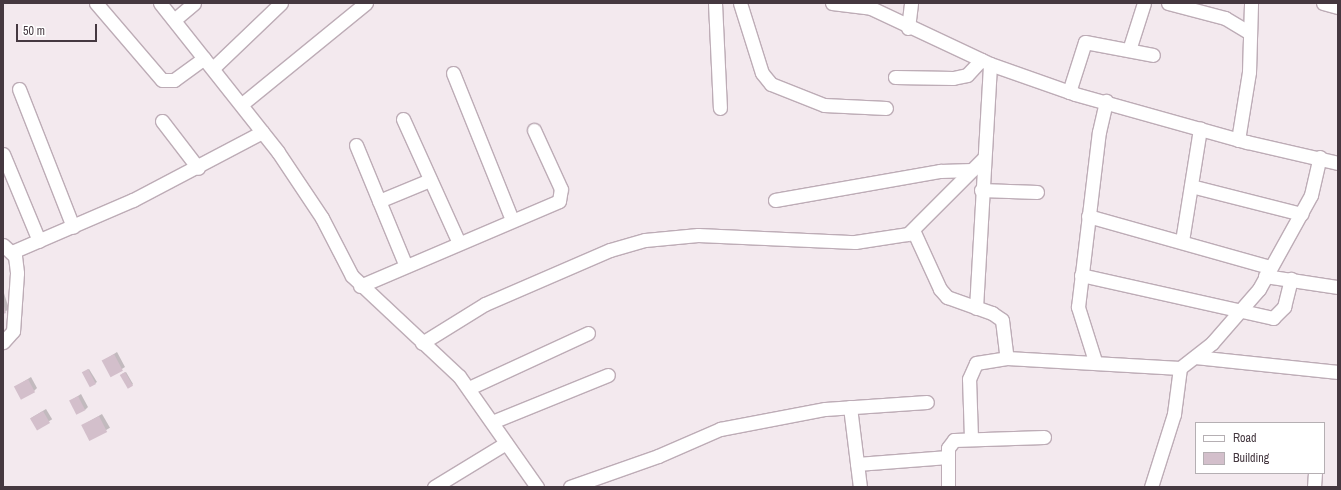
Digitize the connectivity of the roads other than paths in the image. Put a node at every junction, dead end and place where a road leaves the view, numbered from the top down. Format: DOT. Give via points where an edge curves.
graph roads {
  1 [pos="96,3"];
  2 [pos="160,3"];
  3 [pos="194,3"];
  4 [pos="281,3"];
  5 [pos="366,3"];
  6 [pos="715,3"];
  7 [pos="740,3"];
  8 [pos="832,3"];
  9 [pos="912,3"];
  10 [pos="1144,3"];
  11 [pos="1168,3"];
  12 [pos="1251,3"];
  13 [pos="1323,3"];
  14 [pos="1338,7"];
  15 [pos="174,20"];
  16 [pos="908,28"];
  17 [pos="1250,33"];
  18 [pos="1129,50"];
  19 [pos="1153,55"];
  20 [pos="204,58"];
  21 [pos="985,62"];
  22 [pos="213,68"];
  23 [pos="453,73"];
  24 [pos="895,77"];
  25 [pos="19,89"];
  26 [pos="1069,92"];
  27 [pos="1106,101"];
  28 [pos="242,104"];
  29 [pos="720,108"];
  30 [pos="886,108"];
  31 [pos="403,119"];
  32 [pos="162,121"];
  33 [pos="1200,128"];
  34 [pos="534,130"];
  35 [pos="262,132"];
  36 [pos="1238,140"];
  37 [pos="356,145"];
  38 [pos="3,154"];
  39 [pos="1320,158"];
  40 [pos="982,159"];
  41 [pos="1338,163"];
  42 [pos="198,168"];
  43 [pos="972,170"];
  44 [pos="430,180"];
  45 [pos="1191,186"];
  46 [pos="981,190"];
  47 [pos="1037,192"];
  48 [pos="775,200"];
  49 [pos="379,201"];
  50 [pos="1302,214"];
  51 [pos="1088,216"];
  52 [pos="512,220"];
  53 [pos="73,227"];
  54 [pos="913,230"];
  55 [pos="39,241"];
  56 [pos="458,241"];
  57 [pos="1182,241"];
  58 [pos="7,248"];
  59 [pos="405,264"];
  60 [pos="1267,271"];
  61 [pos="1082,275"];
  62 [pos="1291,280"];
  63 [pos="360,286"];
  64 [pos="1338,287"];
  65 [pos="976,308"];
  66 [pos="1239,312"];
  67 [pos="588,333"];
  68 [pos="3,342"];
  69 [pos="422,343"];
  70 [pos="1195,357"];
  71 [pos="1007,358"];
  72 [pos="1095,361"];
  73 [pos="1180,368"];
  74 [pos="1338,372"];
  75 [pos="608,375"];
  76 [pos="469,388"];
  77 [pos="927,402"];
  78 [pos="850,407"];
  79 [pos="492,422"];
  80 [pos="1044,437"];
  81 [pos="971,438"];
  82 [pos="506,443"];
  83 [pos="948,457"];
  84 [pos="857,464"];
  85 [pos="1315,474"];
  86 [pos="434,487"];
  87 [pos="537,487"];
  88 [pos="570,487"];
  89 [pos="860,487"];
  90 [pos="948,487"];
  91 [pos="1151,487"];
  92 [pos="1314,487"];
  1 -- 20 [label="street" via="162,80 174,80"];
  2 -- 15 [label="street"];
  3 -- 15 [label="street"];
  4 -- 22 [label="street"];
  5 -- 28 [label="street"];
  6 -- 29 [label="street"];
  7 -- 30 [label="street" via="762,73 771,84 824,105"];
  8 -- 16 [label="street" via="871,8"];
  9 -- 16 [label="street"];
  10 -- 18 [label="street"];
  11 -- 17 [label="street" via="1225,18"];
  12 -- 17 [label="street"];
  13 -- 14 [label="street"];
  15 -- 20 [label="street"];
  16 -- 21 [label="street"];
  17 -- 36 [label="street" via="1248,72"];
  18 -- 19 [label="street"];
  18 -- 26 [label="street" via="1085,42"];
  20 -- 22 [label="street"];
  21 -- 24 [label="street" via="967,75 953,78"];
  21 -- 26 [label="street"];
  21 -- 40 [label="street"];
  22 -- 28 [label="street"];
  23 -- 52 [label="street"];
  25 -- 53 [label="street"];
  26 -- 27 [label="street"];
  27 -- 33 [label="street"];
  27 -- 51 [label="street"];
  28 -- 35 [label="street"];
  31 -- 44 [label="street"];
  32 -- 42 [label="street"];
  33 -- 36 [label="street"];
  33 -- 45 [label="street"];
  34 -- 52 [label="street" via="562,196 559,201"];
  35 -- 42 [label="street"];
  35 -- 63 [label="street" via="322,218 343,264"];
  36 -- 39 [label="street"];
  37 -- 49 [label="street"];
  38 -- 55 [label="street"];
  39 -- 41 [label="street"];
  39 -- 50 [label="street" via="1311,195"];
  40 -- 43 [label="street"];
  40 -- 46 [label="street"];
  42 -- 53 [label="street"];
  43 -- 48 [label="street" via="940,171"];
  43 -- 54 [label="street"];
  44 -- 49 [label="street"];
  44 -- 56 [label="street"];
  45 -- 50 [label="street"];
  45 -- 57 [label="street"];
  46 -- 47 [label="street"];
  46 -- 65 [label="street"];
  49 -- 59 [label="street"];
  50 -- 60 [label="street"];
  51 -- 57 [label="street"];
  51 -- 61 [label="street"];
  52 -- 56 [label="street"];
  53 -- 55 [label="street"];
  54 -- 65 [label="street" via="940,289 952,300"];
  54 -- 69 [label="street" via="889,239 855,242 698,235 645,240 610,250 485,304"];
  55 -- 58 [label="street"];
  56 -- 59 [label="street"];
  57 -- 60 [label="street"];
  58 -- 68 [label="street" via="17,267 15,320 13,331"];
  59 -- 63 [label="street"];
  60 -- 62 [label="street"];
  60 -- 66 [label="street" via="1259,289"];
  61 -- 66 [label="street"];
  61 -- 72 [label="street" via="1079,317"];
  62 -- 64 [label="street"];
  62 -- 66 [label="street" via="1277,317"];
  63 -- 69 [label="street"];
  65 -- 71 [label="street" via="1002,320"];
  66 -- 70 [label="street" via="1212,343"];
  67 -- 76 [label="street"];
  69 -- 76 [label="street"];
  70 -- 73 [label="street"];
  70 -- 74 [label="street"];
  71 -- 72 [label="street"];
  71 -- 81 [label="street" via="984,361 972,368"];
  72 -- 73 [label="street"];
  73 -- 91 [label="street" via="1174,414"];
  75 -- 79 [label="street"];
  76 -- 79 [label="street"];
  77 -- 78 [label="street"];
  78 -- 84 [label="street"];
  78 -- 88 [label="street" via="720,429 658,456"];
  79 -- 82 [label="street"];
  80 -- 81 [label="street"];
  81 -- 83 [label="street" via="949,443"];
  82 -- 86 [label="street"];
  82 -- 87 [label="street"];
  83 -- 84 [label="street"];
  83 -- 90 [label="street"];
  84 -- 89 [label="street"];
  85 -- 92 [label="street"];
}
